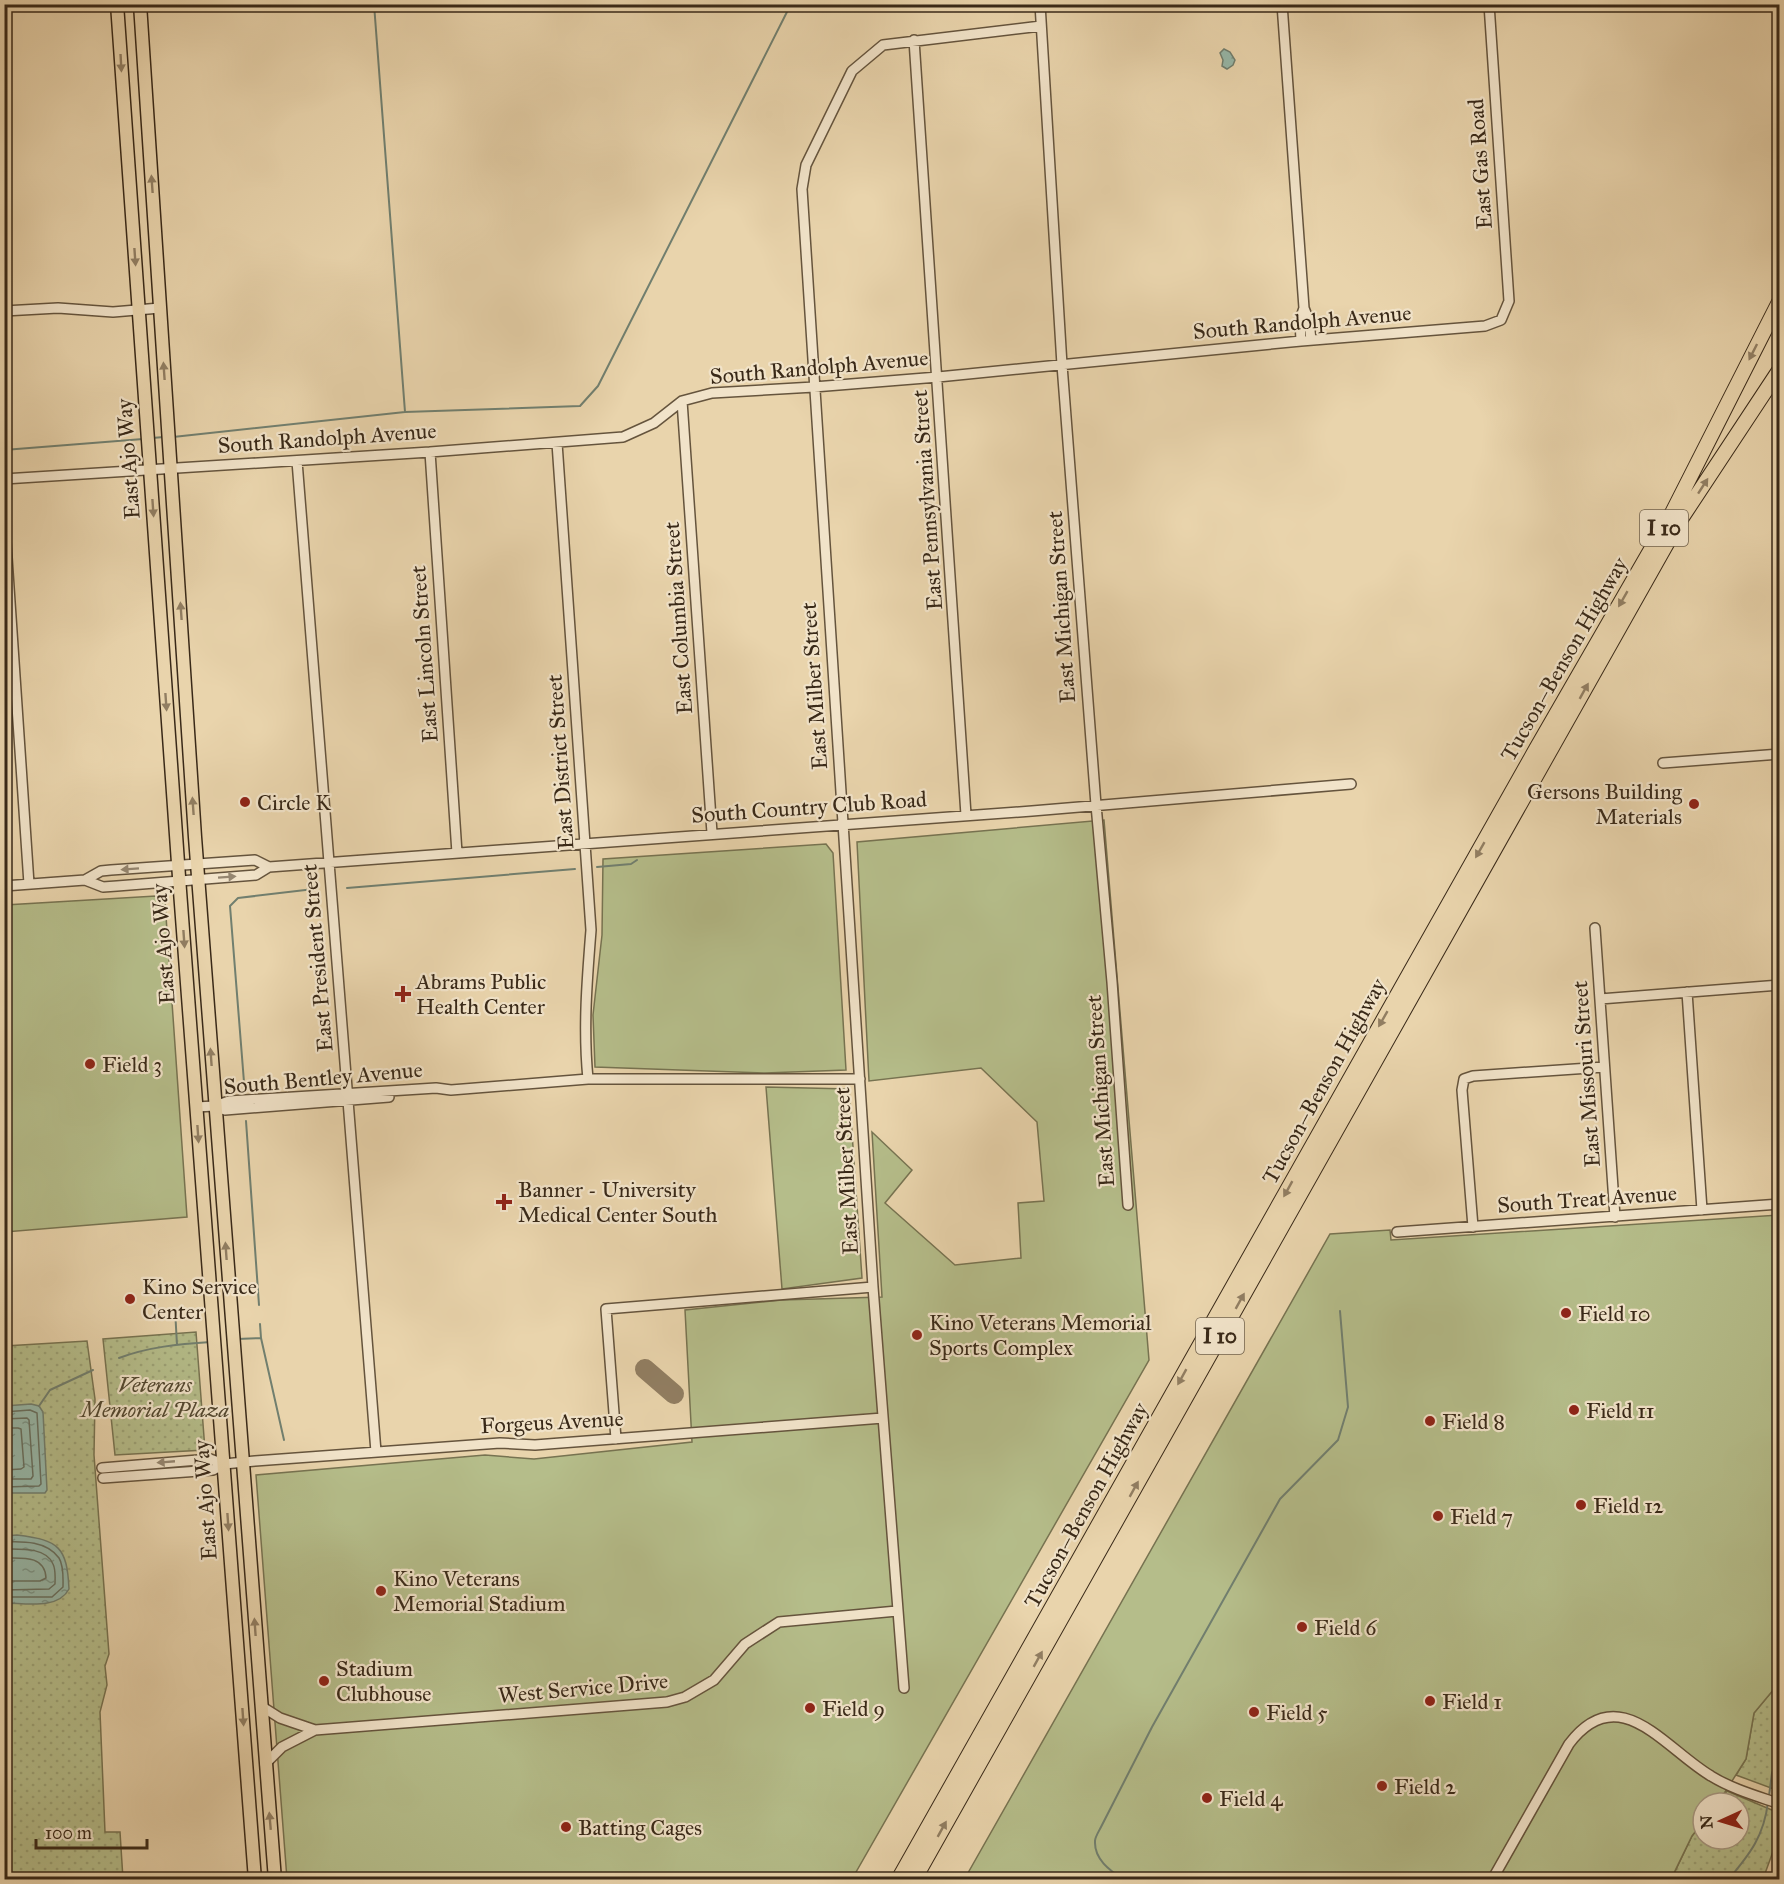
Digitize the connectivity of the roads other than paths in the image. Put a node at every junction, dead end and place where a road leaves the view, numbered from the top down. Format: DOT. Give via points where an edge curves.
graph roads {
  1 [pos="117,4"];
  2 [pos="140,4"];
  3 [pos="1040,4"];
  4 [pos="1282,4"];
  5 [pos="1489,4"];
  6 [pos="1041,26"];
  7 [pos="914,40"];
  8 [pos="1779,300"];
  9 [pos="160,308"];
  10 [pos="139,310"];
  11 [pos="4,311"];
  12 [pos="1501,320"];
  13 [pos="1306,341"];
  14 [pos="1062,364"];
  15 [pos="1779,369"];
  16 [pos="938,377"];
  17 [pos="814,387"];
  18 [pos="682,401"];
  19 [pos="557,443"];
  20 [pos="430,452"];
  21 [pos="297,461"];
  22 [pos="171,468"];
  23 [pos="150,470"];
  24 [pos="4,479"];
  25 [pos="4,513"];
  26 [pos="184,669"];
  27 [pos="164,671"];
  28 [pos="1779,754"];
  29 [pos="1663,762"];
  30 [pos="1351,784"];
  31 [pos="1096,805"];
  32 [pos="966,815"];
  33 [pos="843,824"];
  34 [pos="712,833"];
  35 [pos="585,843"];
  36 [pos="457,853"];
  37 [pos="328,862"];
  38 [pos="197,864"];
  39 [pos="178,866"];
  40 [pos="269,867"];
  41 [pos="198,879"];
  42 [pos="85,880"];
  43 [pos="179,881"];
  44 [pos="29,884"];
  45 [pos="4,886"];
  46 [pos="1595,928"];
  47 [pos="1779,985"];
  48 [pos="1687,992"];
  49 [pos="1600,999"];
  50 [pos="1604,1067"];
  51 [pos="588,1079"];
  52 [pos="860,1079"];
  53 [pos="349,1097"];
  54 [pos="215,1106"];
  55 [pos="196,1107"];
  56 [pos="1779,1204"];
  57 [pos="1128,1205"];
  58 [pos="1702,1210"];
  59 [pos="1615,1217"];
  60 [pos="1473,1227"];
  61 [pos="1397,1232"];
  62 [pos="873,1287"];
  63 [pos="883,1418"];
  64 [pos="616,1439"];
  65 [pos="376,1452"];
  66 [pos="243,1462"];
  67 [pos="224,1464"];
  68 [pos="102,1468"];
  69 [pos="103,1478"];
  70 [pos="897,1611"];
  71 [pos="904,1688"];
  72 [pos="261,1706"];
  73 [pos="315,1730"];
  74 [pos="265,1764"];
  75 [pos="1779,1804"];
  76 [pos="255,1880"];
  77 [pos="275,1880"];
  78 [pos="898,1880"];
  79 [pos="914,1880"];
  80 [pos="1492,1880"];
  1 -- 10 [label="main road, East Ajo Way, one-way"];
  9 -- 2 [label="main road, East Ajo Way, one-way"];
  3 -- 6 [label="street, East Michigan Street"];
  4 -- 13 [label="street" via="1304,308 1309,321"];
  5 -- 12 [label="street, East Gas Road" via="1509,302"];
  6 -- 7 [label="street, East Milber Street"];
  6 -- 14 [label="street, East Michigan Street"];
  7 -- 16 [label="street, East Pennsylvania Street"];
  7 -- 17 [label="street, East Milber Street" via="883,45 852,71 806,165 802,189"];
  8 -- 78 [label="highway, Tucson–Benson Highway / I 10, one-way" via="1672,513"];
  9 -- 10 [label="street"];
  22 -- 9 [label="main road, East Ajo Way, one-way"];
  10 -- 11 [label="street"];
  10 -- 23 [label="main road, East Ajo Way"];
  12 -- 13 [label="street, South Randolph Avenue" via="1485,326"];
  13 -- 14 [label="street, South Randolph Avenue"];
  14 -- 16 [label="street, South Randolph Avenue"];
  14 -- 31 [label="street, East Michigan Street"];
  79 -- 15 [label="highway, Tucson–Benson Highway / I 10, one-way" via="1679,522"];
  16 -- 17 [label="street, South Randolph Avenue"];
  16 -- 32 [label="street, East Pennsylvania Street"];
  17 -- 18 [label="street, South Randolph Avenue" via="712,393"];
  17 -- 33 [label="street, East Milber Street"];
  18 -- 19 [label="street, South Randolph Avenue" via="654,423 623,437"];
  18 -- 34 [label="street, East Columbia Street"];
  19 -- 20 [label="street, South Randolph Avenue"];
  19 -- 35 [label="street, East District Street"];
  20 -- 21 [label="street, South Randolph Avenue"];
  20 -- 36 [label="street, East Lincoln Street"];
  21 -- 22 [label="street, South Randolph Avenue"];
  21 -- 37 [label="street, East President Street"];
  22 -- 23 [label="street, South Randolph Avenue"];
  26 -- 22 [label="main road, East Ajo Way, one-way"];
  23 -- 24 [label="street, South Randolph Avenue"];
  23 -- 27 [label="main road, East Ajo Way, one-way"];
  25 -- 44 [label="street"];
  26 -- 27 [label="main road"];
  38 -- 26 [label="main road, East Ajo Way, one-way"];
  27 -- 39 [label="main road, East Ajo Way, one-way"];
  28 -- 29 [label="street"];
  30 -- 31 [label="street, South Country Club Road"];
  31 -- 32 [label="street, South Country Club Road"];
  31 -- 57 [label="street, East Michigan Street"];
  32 -- 33 [label="street, South Country Club Road"];
  33 -- 34 [label="street, South Country Club Road"];
  33 -- 52 [label="street, East Milber Street"];
  34 -- 35 [label="street, South Country Club Road"];
  35 -- 36 [label="street, South Country Club Road"];
  35 -- 51 [label="street, East District Street" via="591,930 584,1041"];
  36 -- 37 [label="street, South Country Club Road"];
  37 -- 40 [label="street, South Country Club Road"];
  37 -- 53 [label="street, East President Street"];
  38 -- 39 [label="street, South Country Club Road"];
  38 -- 40 [label="street, South Country Club Road" via="255,861"];
  38 -- 41 [label="main road, East Ajo Way"];
  39 -- 42 [label="street, South Country Club Road, one-way" via="101,871"];
  39 -- 43 [label="main road, East Ajo Way"];
  41 -- 40 [label="street, South Country Club Road, one-way" via="256,875"];
  41 -- 43 [label="street, South Country Club Road"];
  54 -- 41 [label="main road, East Ajo Way, one-way"];
  42 -- 43 [label="street, South Country Club Road" via="103,886"];
  42 -- 44 [label="street, South Country Club Road"];
  43 -- 55 [label="main road, East Ajo Way, one-way"];
  44 -- 45 [label="street, South Country Club Road"];
  46 -- 49 [label="street, East Missouri Street"];
  47 -- 48 [label="street"];
  48 -- 49 [label="street"];
  48 -- 58 [label="street"];
  49 -- 50 [label="street, East Missouri Street"];
  50 -- 59 [label="street, East Missouri Street"];
  50 -- 60 [label="street" via="1464,1079"];
  51 -- 52 [label="street, South Bentley Avenue"];
  51 -- 53 [label="street, South Bentley Avenue"];
  52 -- 62 [label="street, East Milber Street"];
  53 -- 54 [label="street, South Bentley Avenue" via="225,1110"];
  53 -- 65 [label="street, East President Street"];
  54 -- 55 [label="street, South Bentley Avenue"];
  66 -- 54 [label="main road, East Ajo Way, one-way"];
  55 -- 67 [label="main road, East Ajo Way, one-way"];
  56 -- 58 [label="street, South Treat Avenue"];
  58 -- 59 [label="street, South Treat Avenue"];
  59 -- 60 [label="street, South Treat Avenue"];
  60 -- 61 [label="street, South Treat Avenue"];
  62 -- 63 [label="street, East Milber Street"];
  62 -- 64 [label="street" via="606,1309"];
  63 -- 64 [label="street, Forgeus Avenue"];
  63 -- 70 [label="street, East Milber Street"];
  64 -- 65 [label="street, Forgeus Avenue"];
  65 -- 66 [label="street, Forgeus Avenue"];
  66 -- 67 [label="street, Forgeus Avenue"];
  72 -- 66 [label="main road, East Ajo Way, one-way"];
  67 -- 68 [label="street, Forgeus Avenue, one-way" via="210,1459"];
  67 -- 69 [label="street, Forgeus Avenue" via="213,1470"];
  67 -- 76 [label="main road, East Ajo Way, one-way"];
  70 -- 71 [label="street, East Milber Street"];
  70 -- 73 [label="street, West Service Drive" via="779,1622 745,1644 708,1685 668,1702"];
  72 -- 73 [label="street, West Service Drive" via="280,1718"];
  72 -- 74 [label="main road, East Ajo Way"];
  73 -- 74 [label="street, West Service Drive" via="282,1747"];
  77 -- 74 [label="main road, East Ajo Way, one-way"];
  75 -- 80 [label="street" via="1710,1776 1636,1721 1602,1718 1579,1731 1569,1744"];
}
